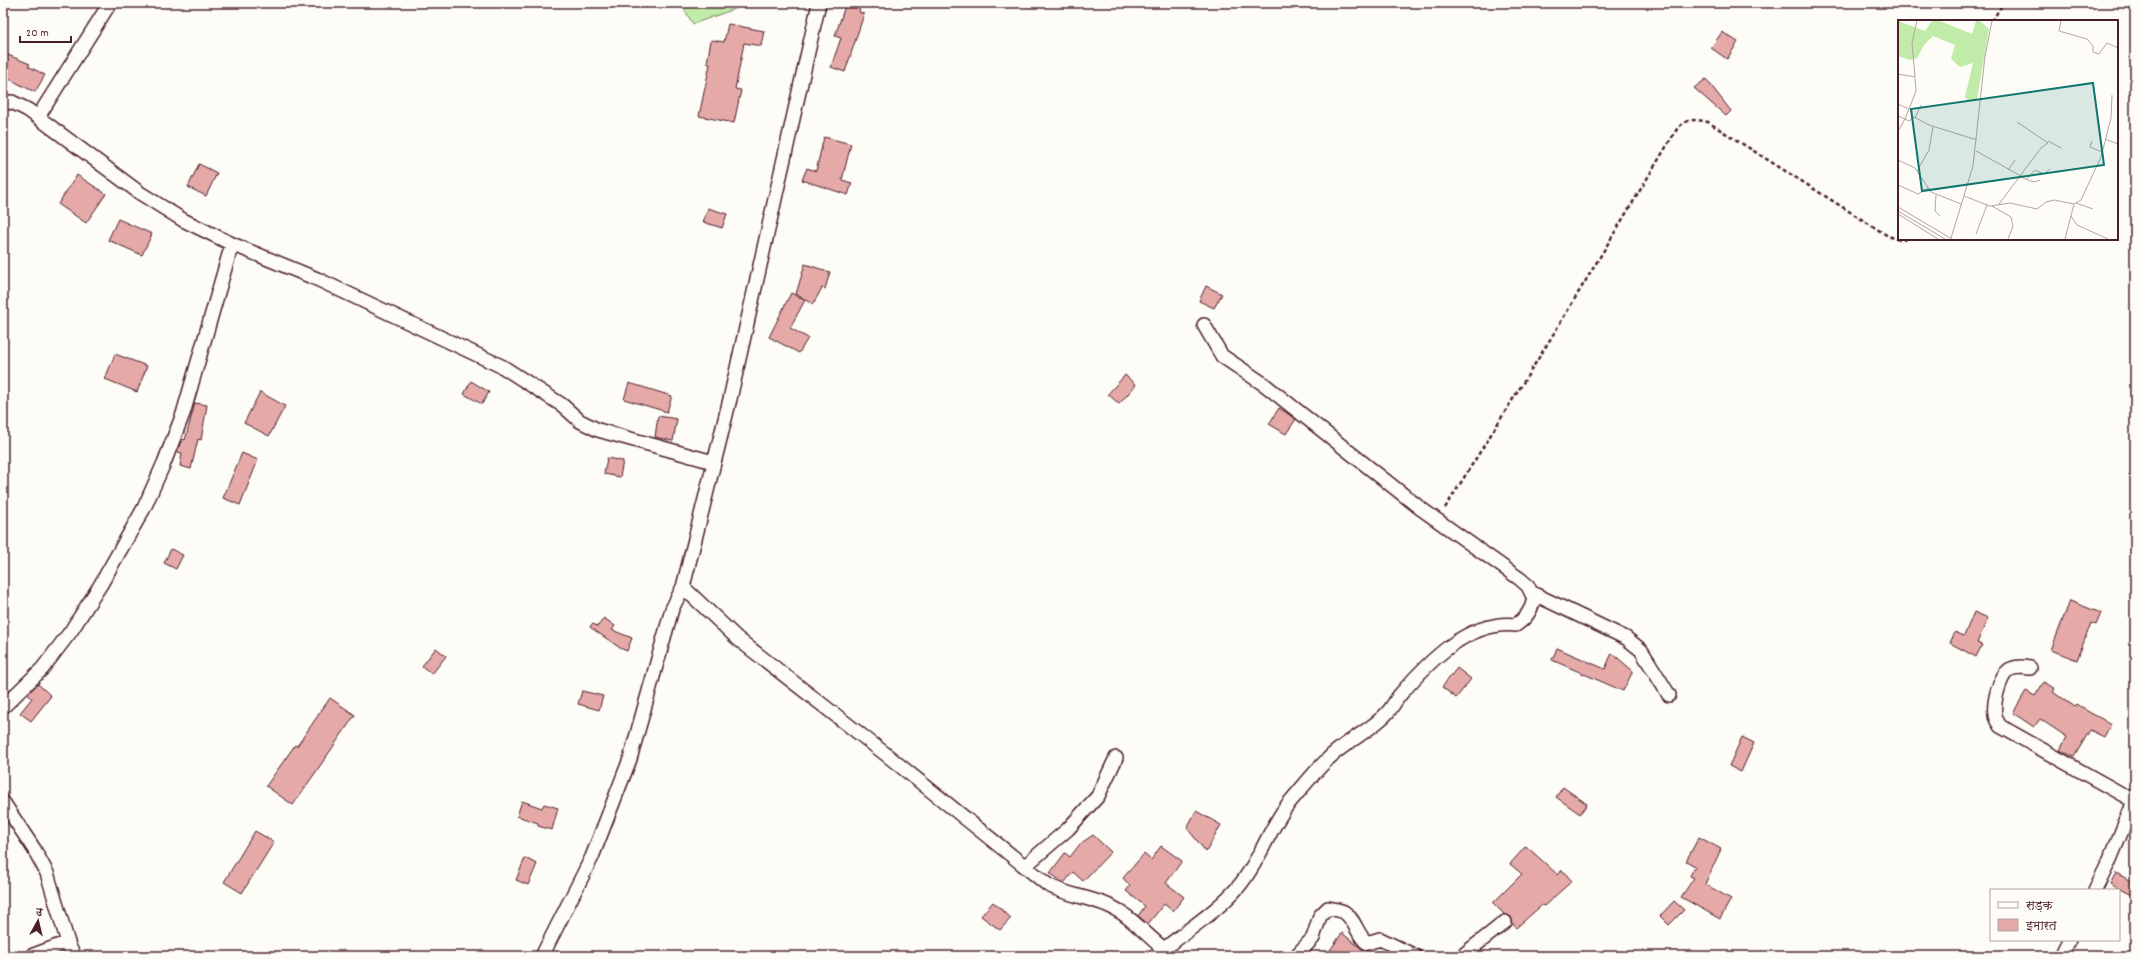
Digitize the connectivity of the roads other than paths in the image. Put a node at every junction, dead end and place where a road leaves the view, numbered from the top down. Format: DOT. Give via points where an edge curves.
graph roads {
  1 [pos="110,3"];
  2 [pos="819,3"];
  3 [pos="3,103"];
  4 [pos="38,117"];
  5 [pos="232,244"];
  6 [pos="1204,325"];
  7 [pos="713,462"];
  8 [pos="683,587"];
  9 [pos="1532,593"];
  10 [pos="2030,668"];
  11 [pos="1669,695"];
  12 [pos="3,707"];
  13 [pos="1116,758"];
  14 [pos="2135,800"];
  15 [pos="3,802"];
  16 [pos="1025,866"];
  17 [pos="2096,889"];
  18 [pos="1506,922"];
  19 [pos="2068,941"];
  20 [pos="68,942"];
  21 [pos="1160,952"];
  22 [pos="31,956"];
  23 [pos="74,956"];
  24 [pos="542,956"];
  25 [pos="1296,956"];
  26 [pos="1415,956"];
  27 [pos="1462,956"];
  28 [pos="2061,956"];
  1 -- 4 [label="street"];
  2 -- 7 [label="street" via="730,399"];
  3 -- 4 [label="street" via="12,102 20,105"];
  4 -- 5 [label="street" via="162,208"];
  5 -- 7 [label="street" via="317,278 503,367 562,405 580,421 609,434"];
  5 -- 12 [label="street" via="183,414 144,508 71,631 42,669"];
  6 -- 9 [label="street" via="1222,356 1265,385 1420,508 1520,579"];
  7 -- 8 [label="street"];
  8 -- 16 [label="street" via="738,639"];
  8 -- 24 [label="street" via="672,609 627,766 592,857"];
  9 -- 11 [label="street" via="1626,638 1641,650"];
  9 -- 21 [label="street" via="1532,605 1525,619 1516,625 1501,624 1473,633 1455,642 1434,659 1399,696 1386,714 1329,758 1288,804 1254,866 1240,885 1220,906"];
  10 -- 14 [label="street" via="2016,667 2008,671 2002,680 1994,706 1995,717 2000,726"];
  13 -- 16 [label="street" via="1098,796 1068,829"];
  14 -- 17 [label="street" via="2110,862"];
  15 -- 20 [label="street" via="47,874"];
  16 -- 21 [label="street" via="1048,885 1063,893 1108,905 1125,916"];
  18 -- 27 [label="street"];
  19 -- 28 [label="street"];
  20 -- 22 [label="street"];
  20 -- 23 [label="street"];
  25 -- 26 [label="street" via="1313,938 1320,916 1328,908 1344,912 1356,927 1360,938 1367,943 1380,939"];
}
